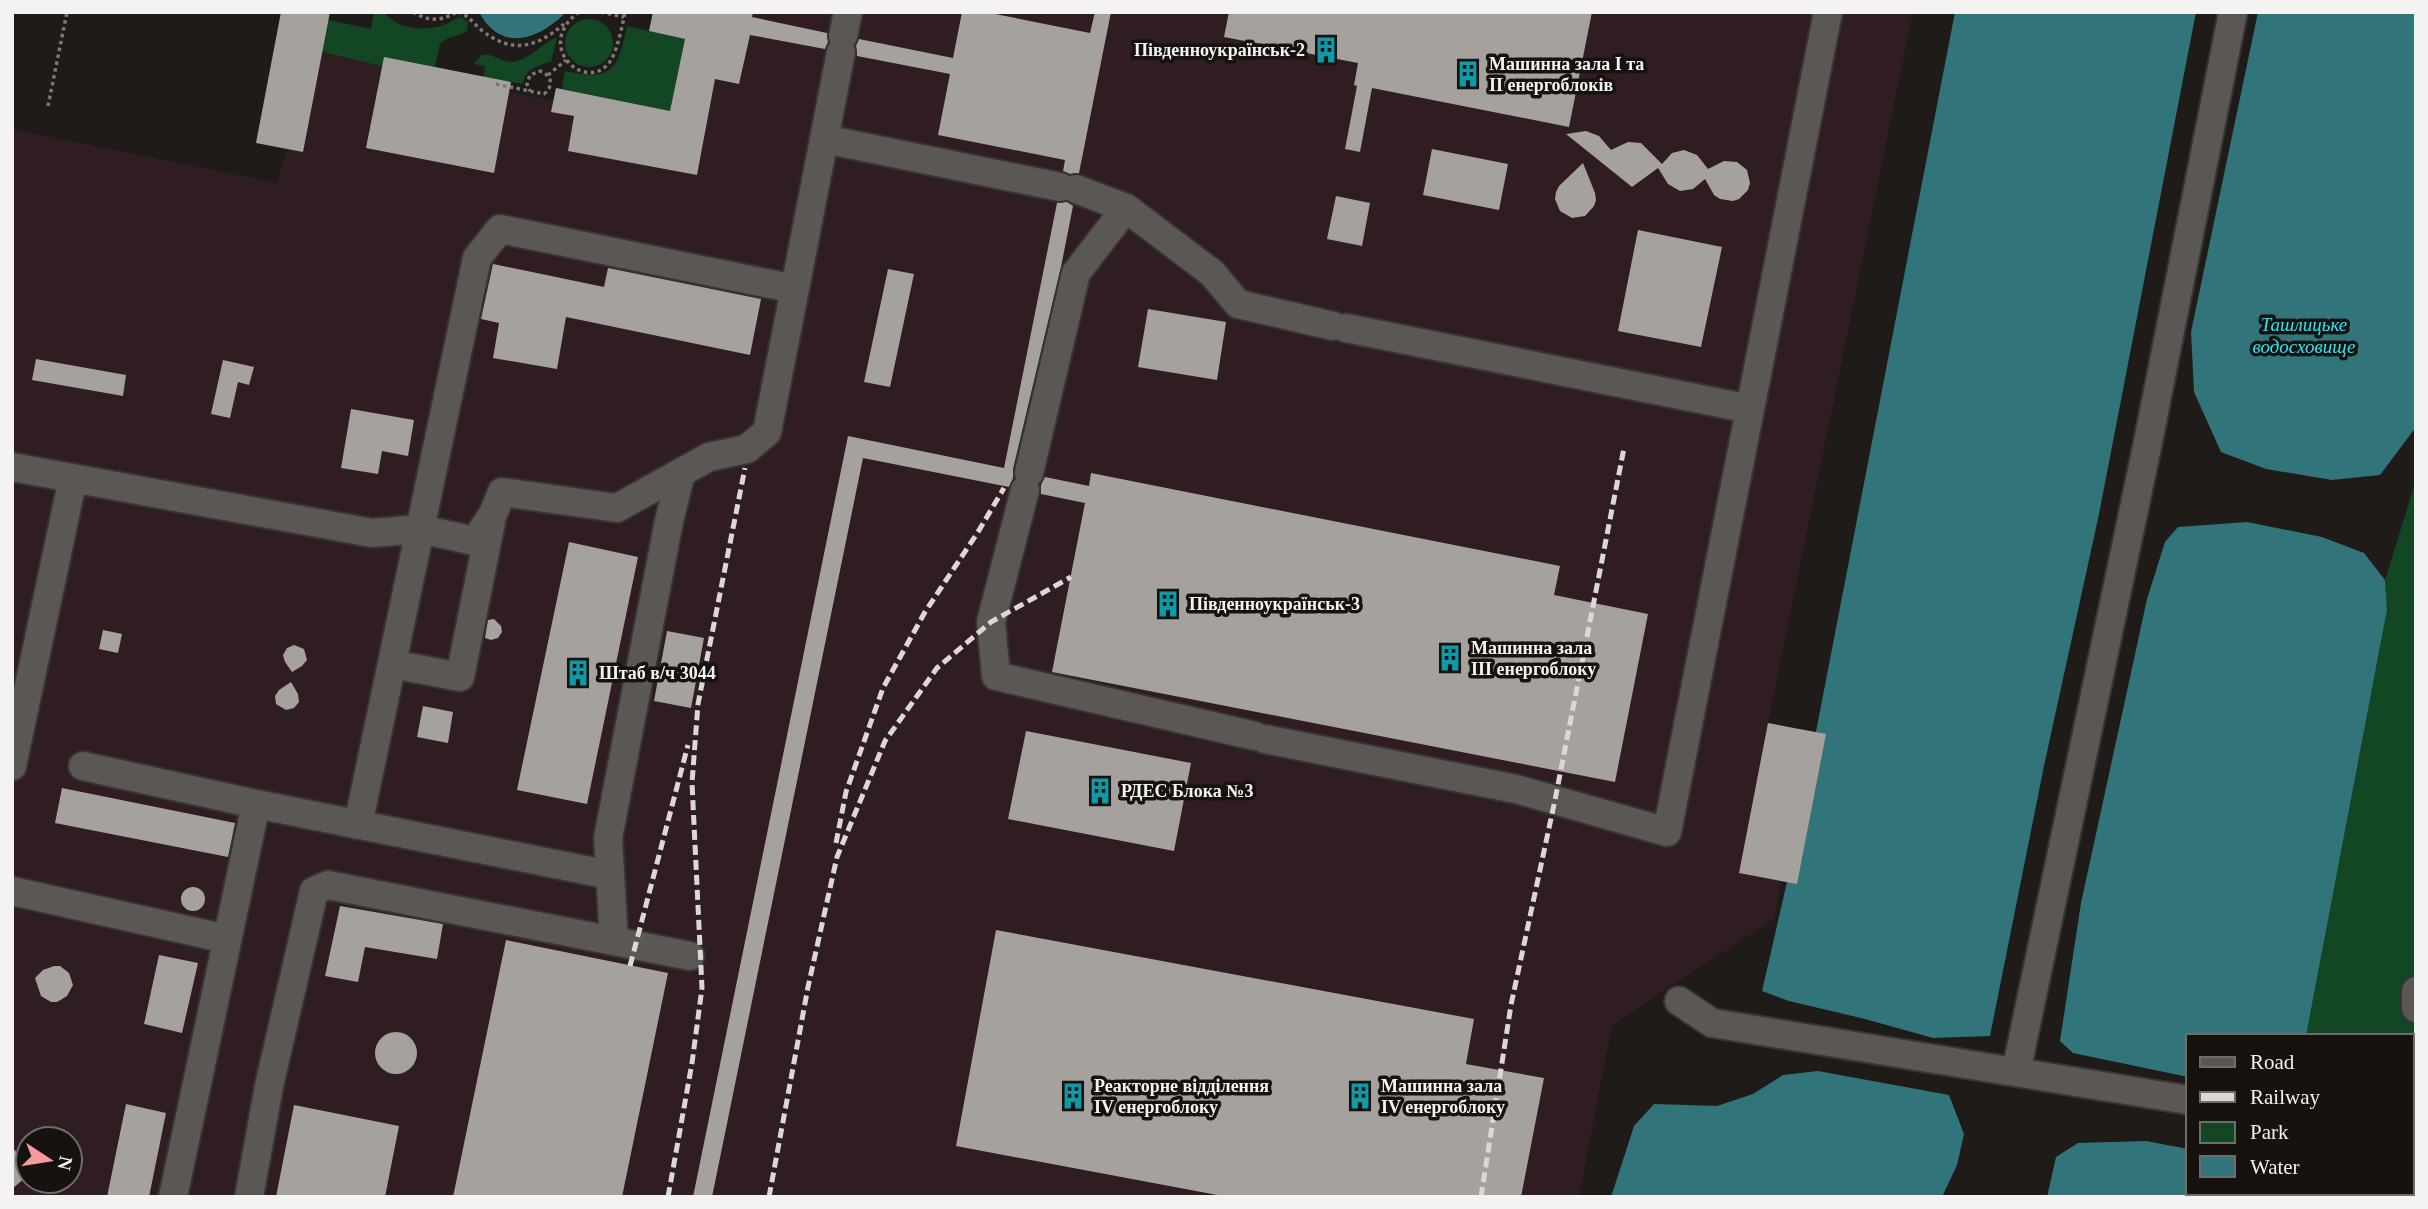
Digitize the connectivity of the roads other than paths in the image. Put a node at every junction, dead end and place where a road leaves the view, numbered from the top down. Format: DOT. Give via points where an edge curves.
graph roads {
  1 [pos="1828,12"];
  2 [pos="2233,12"];
  3 [pos="844,34"];
  4 [pos="824,139"];
  5 [pos="1126,208"];
  6 [pos="795,289"];
  7 [pos="1750,409"];
  8 [pos="12,467"];
  9 [pos="681,473"];
  10 [pos="73,478"];
  11 [pos="493,514"];
  12 [pos="420,529"];
  13 [pos="392,664"];
  14 [pos="12,766"];
  15 [pos="83,766"];
  16 [pos="256,804"];
  17 [pos="358,825"];
  18 [pos="610,875"];
  19 [pos="12,891"];
  20 [pos="227,939"];
  21 [pos="614,941"];
  22 [pos="690,956"];
  23 [pos="2416,991"];
  24 [pos="1679,1001"];
  25 [pos="2416,1008"];
  26 [pos="2016,1072"];
  27 [pos="2186,1100"];
  28 [pos="173,1197"];
  29 [pos="249,1197"];
  1 -- 7 [label="street"];
  2 -- 26 [label="street"];
  3 -- 4 [label="street"];
  4 -- 5 [label="street" via="1068,188"];
  4 -- 6 [label="street"];
  5 -- 7 [label="street" via="1212,273 1238,304"];
  5 -- 7 [label="street" via="1076,273 991,622 996,676 1260,737 1516,789 1667,832"];
  6 -- 9 [label="street" via="768,432 747,449 709,457"];
  6 -- 12 [label="street" via="500,229 477,258"];
  8 -- 10 [label="street"];
  9 -- 11 [label="street" via="617,508 502,492"];
  9 -- 18 [label="street" via="608,838"];
  10 -- 12 [label="street" via="372,533"];
  10 -- 14 [label="street"];
  11 -- 12 [label="street" via="475,541"];
  11 -- 13 [label="street" via="460,677"];
  12 -- 13 [label="street"];
  13 -- 17 [label="street"];
  15 -- 16 [label="street"];
  16 -- 17 [label="street"];
  16 -- 20 [label="street"];
  17 -- 18 [label="street"];
  18 -- 21 [label="street"];
  19 -- 20 [label="street"];
  20 -- 28 [label="street"];
  21 -- 22 [label="street"];
  21 -- 29 [label="street" via="328,885 314,891 269,1086"];
  23 -- 25 [label="street"];
  24 -- 26 [label="street" via="1712,1023"];
  26 -- 27 [label="street"];
}
